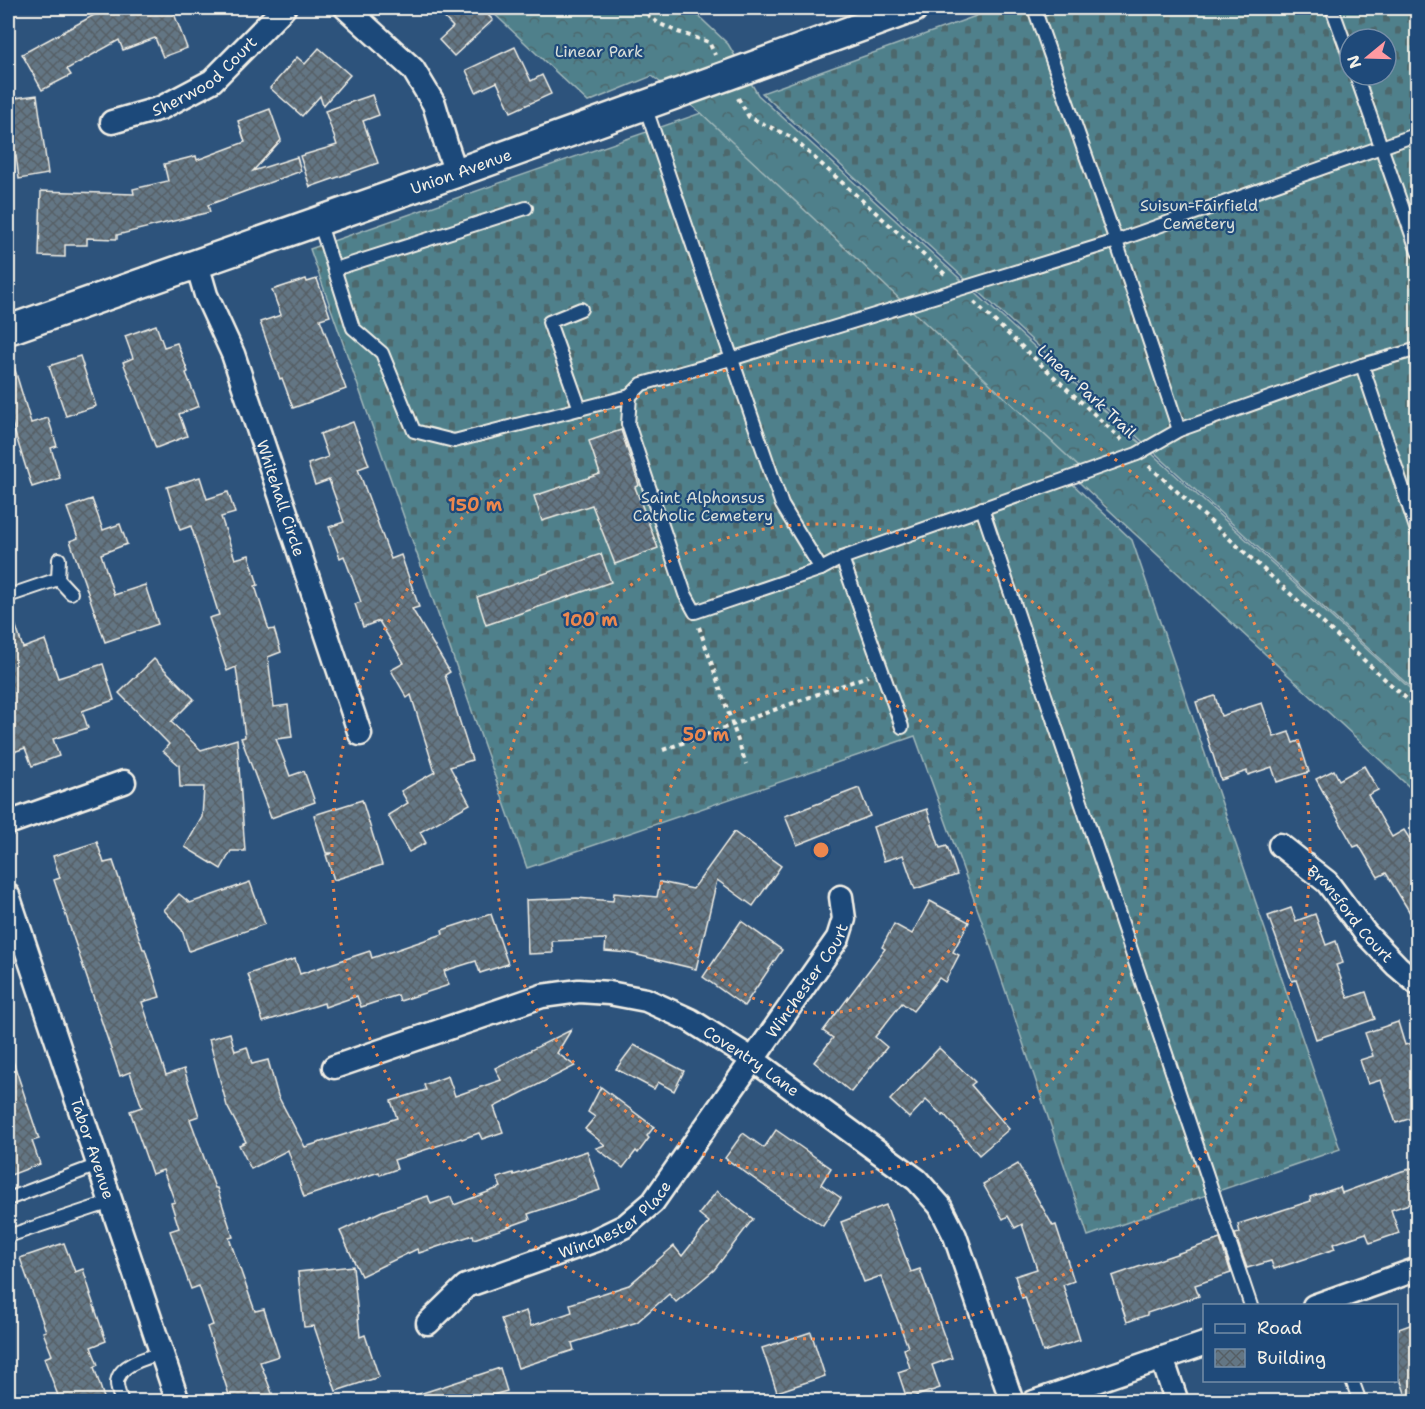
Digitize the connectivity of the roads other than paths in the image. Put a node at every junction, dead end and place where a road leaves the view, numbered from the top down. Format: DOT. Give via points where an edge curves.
graph roads {
  1 [pos="284,8"];
  2 [pos="346,8"];
  3 [pos="913,8"];
  4 [pos="1045,8"];
  5 [pos="1332,8"];
  6 [pos="852,18"];
  7 [pos="1339,27"];
  8 [pos="1360,87"];
  9 [pos="645,106"];
  10 [pos="112,122"];
  11 [pos="1418,134"];
  12 [pos="1381,147"];
  13 [pos="456,173"];
  14 [pos="526,208"];
  15 [pos="320,221"];
  16 [pos="1116,241"];
  17 [pos="1418,252"];
  18 [pos="197,264"];
  19 [pos="335,269"];
  20 [pos="581,309"];
  21 [pos="8,330"];
  22 [pos="1418,349"];
  23 [pos="730,359"];
  24 [pos="1362,365"];
  25 [pos="630,396"];
  26 [pos="580,409"];
  27 [pos="1179,429"];
  28 [pos="982,507"];
  29 [pos="1418,534"];
  30 [pos="842,558"];
  31 [pos="59,559"];
  32 [pos="821,569"];
  33 [pos="58,579"];
  34 [pos="71,593"];
  35 [pos="8,596"];
  36 [pos="902,728"];
  37 [pos="360,734"];
  38 [pos="124,782"];
  39 [pos="8,823"];
  40 [pos="1280,845"];
  41 [pos="841,897"];
  42 [pos="9,903"];
  43 [pos="1418,984"];
  44 [pos="752,1059"];
  45 [pos="334,1067"];
  46 [pos="98,1165"];
  47 [pos="8,1199"];
  48 [pos="111,1202"];
  49 [pos="8,1236"];
  50 [pos="1418,1269"];
  51 [pos="1251,1304"];
  52 [pos="1321,1304"];
  53 [pos="428,1323"];
  54 [pos="1203,1344"];
  55 [pos="161,1353"];
  56 [pos="1162,1358"];
  57 [pos="1353,1382"];
  58 [pos="122,1401"];
  59 [pos="175,1401"];
  60 [pos="1012,1401"];
  61 [pos="1034,1401"];
  62 [pos="1177,1401"];
  63 [pos="1360,1401"];
  1 -- 10 [label="street, Sherwood Court" via="212,81 161,108"];
  2 -- 13 [label="street" via="413,69 434,104"];
  3 -- 6 [label="street, Union Avenue"];
  4 -- 16 [label="lane" via="1035,11"];
  5 -- 7 [label="lane"];
  6 -- 9 [label="street, Union Avenue"];
  8 -- 12 [label="lane"];
  9 -- 13 [label="street, Union Avenue"];
  9 -- 23 [label="lane"];
  11 -- 12 [label="lane"];
  12 -- 16 [label="lane"];
  12 -- 17 [label="lane"];
  13 -- 15 [label="street, Union Avenue"];
  14 -- 19 [label="lane"];
  15 -- 18 [label="street, Union Avenue"];
  15 -- 19 [label="lane"];
  16 -- 23 [label="lane"];
  16 -- 27 [label="lane"];
  18 -- 21 [label="street, Union Avenue"];
  18 -- 37 [label="street, Whitehall Circle" via="206,295 233,354"];
  19 -- 26 [label="lane" via="353,328 382,353 414,431 454,441"];
  20 -- 26 [label="lane" via="549,322"];
  22 -- 24 [label="lane"];
  23 -- 25 [label="lane" via="642,384"];
  23 -- 32 [label="lane" via="782,505"];
  24 -- 27 [label="lane"];
  24 -- 29 [label="lane"];
  25 -- 26 [label="lane"];
  25 -- 32 [label="lane" via="628,424 684,594 695,612"];
  27 -- 28 [label="lane" via="1137,454"];
  28 -- 30 [label="lane"];
  28 -- 51 [label="lane"];
  30 -- 32 [label="lane"];
  30 -- 36 [label="lane"];
  31 -- 33 [label="lane"];
  33 -- 34 [label="lane"];
  33 -- 35 [label="lane"];
  38 -- 39 [label="street"];
  40 -- 43 [label="street, Bransford Court" via="1327,882 1366,934"];
  41 -- 44 [label="street, Winchester Court" via="844,919 838,938"];
  42 -- 46 [label="street, Tabor Avenue"];
  44 -- 45 [label="street, Coventry Lane" via="690,1020 646,1000 579,991 542,996"];
  44 -- 53 [label="street, Winchester Place" via="652,1202 625,1226 466,1286"];
  44 -- 60 [label="street, Coventry Lane" via="917,1180 940,1206 955,1236"];
  46 -- 47 [label="lane"];
  46 -- 48 [label="street, Tabor Avenue"];
  48 -- 49 [label="lane"];
  48 -- 55 [label="street, Tabor Avenue"];
  50 -- 52 [label="street"];
  54 -- 56 [label="street"];
  55 -- 58 [label="lane" via="126,1366 117,1381"];
  55 -- 59 [label="street, Tabor Avenue"];
  56 -- 61 [label="street"];
  56 -- 62 [label="street"];
  57 -- 63 [label="lane"];
}
